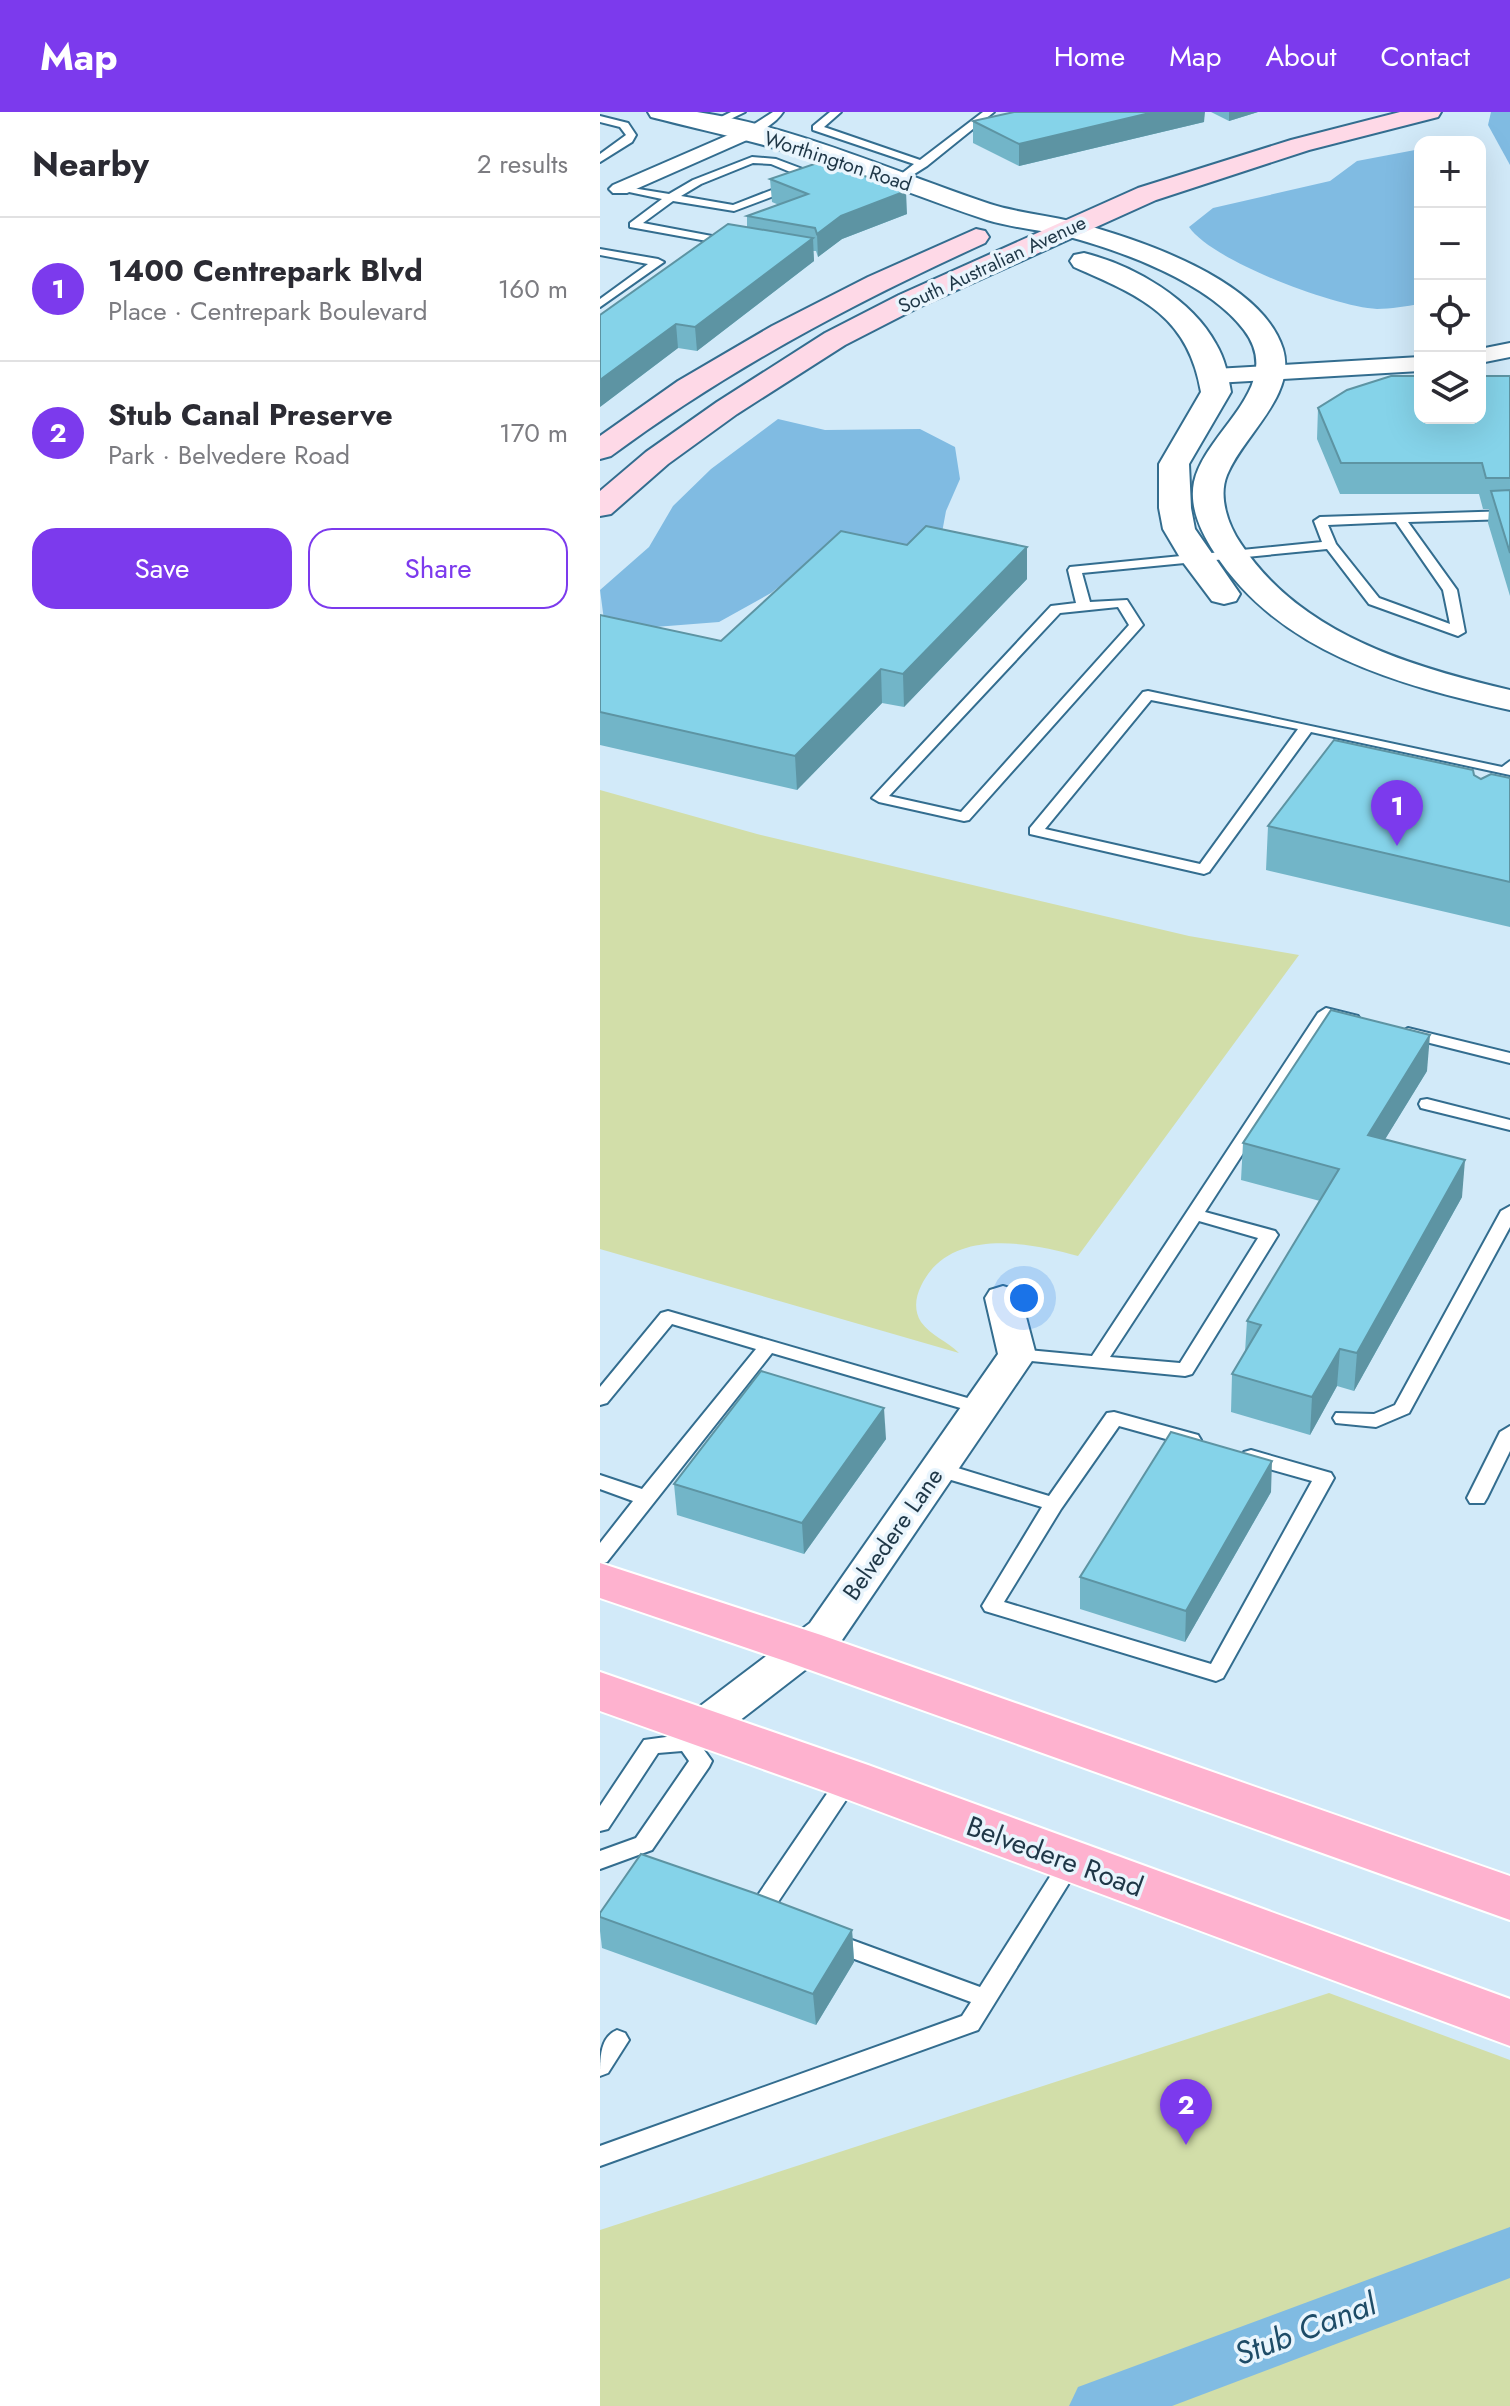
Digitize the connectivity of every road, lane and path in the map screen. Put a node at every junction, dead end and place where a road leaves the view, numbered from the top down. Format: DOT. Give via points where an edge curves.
graph roads {
  1 [pos="607,112"];
  2 [pos="660,112"];
  3 [pos="778,112"];
  4 [pos="836,112"];
  5 [pos="1341,112"];
  6 [pos="1429,112"];
  7 [pos="993,113"];
  8 [pos="600,118"];
  9 [pos="745,122"];
  10 [pos="714,123"];
  11 [pos="600,159"];
  12 [pos="923,164"];
  13 [pos="900,180"];
  14 [pos="1103,187"];
  15 [pos="620,189"];
  16 [pos="671,197"];
  17 [pos="600,202"];
  18 [pos="734,208"];
  19 [pos="758,212"];
  20 [pos="1013,220"];
  21 [pos="1056,224"];
  22 [pos="736,229"];
  23 [pos="721,240"];
  24 [pos="736,243"];
  25 [pos="600,252"];
  26 [pos="600,304"];
  27 [pos="1510,350"];
  28 [pos="1486,355"];
  29 [pos="1414,364"];
  30 [pos="1272,373"];
  31 [pos="1215,376"];
  32 [pos="600,450"];
  33 [pos="600,507"];
  34 [pos="1510,515"];
  35 [pos="1399,518"];
  36 [pos="1330,545"];
  37 [pos="1228,555"];
  38 [pos="1198,561"];
  39 [pos="1084,606"];
  40 [pos="1510,700"];
  41 [pos="1510,720"];
  42 [pos="1307,727"];
  43 [pos="1506,773"];
  44 [pos="1510,1058"];
  45 [pos="1427,1104"];
  46 [pos="1510,1125"];
  47 [pos="1510,1211"];
  48 [pos="1193,1214"];
  49 [pos="1003,1298"];
  50 [pos="768,1346"];
  51 [pos="1017,1355"];
  52 [pos="1099,1360"];
  53 [pos="600,1399"];
  54 [pos="981,1408"];
  55 [pos="1343,1418"];
  56 [pos="1510,1432"];
  57 [pos="1204,1444"];
  58 [pos="1234,1452"];
  59 [pos="938,1469"];
  60 [pos="600,1482"];
  61 [pos="646,1498"];
  62 [pos="1477,1498"];
  63 [pos="1054,1504"];
  64 [pos="600,1557"];
  65 [pos="600,1580"];
  66 [pos="803,1648"];
  67 [pos="600,1691"];
  68 [pos="694,1734"];
  69 [pos="849,1779"];
  70 [pos="600,1823"];
  71 [pos="600,1861"];
  72 [pos="1071,1862"];
  73 [pos="1510,1898"];
  74 [pos="985,1998"];
  75 [pos="1510,2023"];
  76 [pos="617,2040"];
  77 [pos="600,2066"];
  78 [pos="600,2156"];
  1 -- 8 [label="lane"];
  2 -- 10 [label="street, Worthington Road"];
  3 -- 9 [label="lane"];
  4 -- 12 [label="lane" via="817,128"];
  5 -- 14 [label="main road, South Australian Avenue"];
  6 -- 21 [label="main road, South Australian Avenue" via="1224,168"];
  7 -- 12 [label="lane"];
  8 -- 11 [label="lane" via="624,125 631,135"];
  9 -- 10 [label="street, Worthington Road"];
  9 -- 13 [label="street, Worthington Road"];
  9 -- 15 [label="street"];
  10 -- 15 [label="street"];
  12 -- 13 [label="lane"];
  13 -- 20 [label="street, Worthington Road"];
  15 -- 16 [label="lane"];
  15 -- 17 [label="street"];
  16 -- 18 [label="lane"];
  16 -- 18 [label="lane" via="752,160 804,173 799,183"];
  16 -- 23 [label="lane" via="634,225"];
  18 -- 19 [label="lane"];
  20 -- 21 [label="street"];
  20 -- 21 [label="main road, South Australian Avenue"];
  20 -- 32 [label="main road, South Australian Avenue" via="863,288 718,367"];
  21 -- 30 [label="street" via="1172,266 1222,295 1257,326 1269,346"];
  21 -- 31 [label="street" via="1172,307 1199,335"];
  21 -- 33 [label="main road, South Australian Avenue" via="835,339 657,458"];
  22 -- 23 [label="lane"];
  23 -- 24 [label="lane"];
  25 -- 26 [label="lane" via="658,262"];
  27 -- 28 [label="street"];
  29 -- 30 [label="street"];
  30 -- 31 [label="street"];
  30 -- 37 [label="street" via="1210,480 1214,524"];
  31 -- 38 [label="street" via="1210,406 1174,464 1179,529"];
  34 -- 35 [label="lane"];
  35 -- 36 [label="lane" via="1320,521"];
  35 -- 36 [label="lane" via="1450,590 1458,632 1374,601"];
  36 -- 37 [label="lane"];
  37 -- 38 [label="lane"];
  37 -- 40 [label="street" via="1272,605 1345,648 1454,687"];
  38 -- 39 [label="lane" via="1075,570"];
  38 -- 41 [label="street" via="1248,617 1296,647 1385,687"];
  39 -- 39 [label="lane" via="1056,609 879,798 964,817 1136,625 1122,603"];
  42 -- 42 [label="lane" via="1148,695 1035,831 1204,869"];
  42 -- 43 [label="lane"];
  44 -- 48 [label="lane" via="1326,1013"];
  45 -- 46 [label="lane"];
  47 -- 55 [label="lane" via="1402,1409 1376,1421"];
  48 -- 52 [label="lane"];
  48 -- 52 [label="lane" via="1269,1235 1185,1370"];
  49 -- 51 [label="street"];
  50 -- 53 [label="lane" via="668,1317"];
  50 -- 54 [label="lane"];
  50 -- 61 [label="lane"];
  51 -- 52 [label="lane"];
  51 -- 54 [label="street, Belvedere Lane"];
  54 -- 59 [label="street, Belvedere Lane"];
  56 -- 62 [label="lane"];
  57 -- 63 [label="lane" via="1114,1418"];
  58 -- 63 [label="lane" via="1324,1478 1216,1673 992,1606"];
  59 -- 63 [label="lane"];
  59 -- 66 [label="street, Belvedere Lane" via="825,1633"];
  60 -- 61 [label="lane"];
  61 -- 64 [label="lane"];
  65 -- 66 [label="main road"];
  66 -- 68 [label="street, Belvedere Lane"];
  66 -- 73 [label="main road"];
  67 -- 68 [label="main road, Belvedere Road"];
  68 -- 69 [label="main road, Belvedere Road"];
  68 -- 70 [label="lane" via="652,1746"];
  68 -- 71 [label="lane" via="701,1761 644,1844"];
  69 -- 72 [label="main road, Belvedere Road"];
  69 -- 74 [label="lane" via="766,1901 771,1919"];
  72 -- 74 [label="lane"];
  72 -- 75 [label="main road, Belvedere Road"];
  74 -- 78 [label="lane" via="970,2023"];
  76 -- 77 [label="lane"];
}
